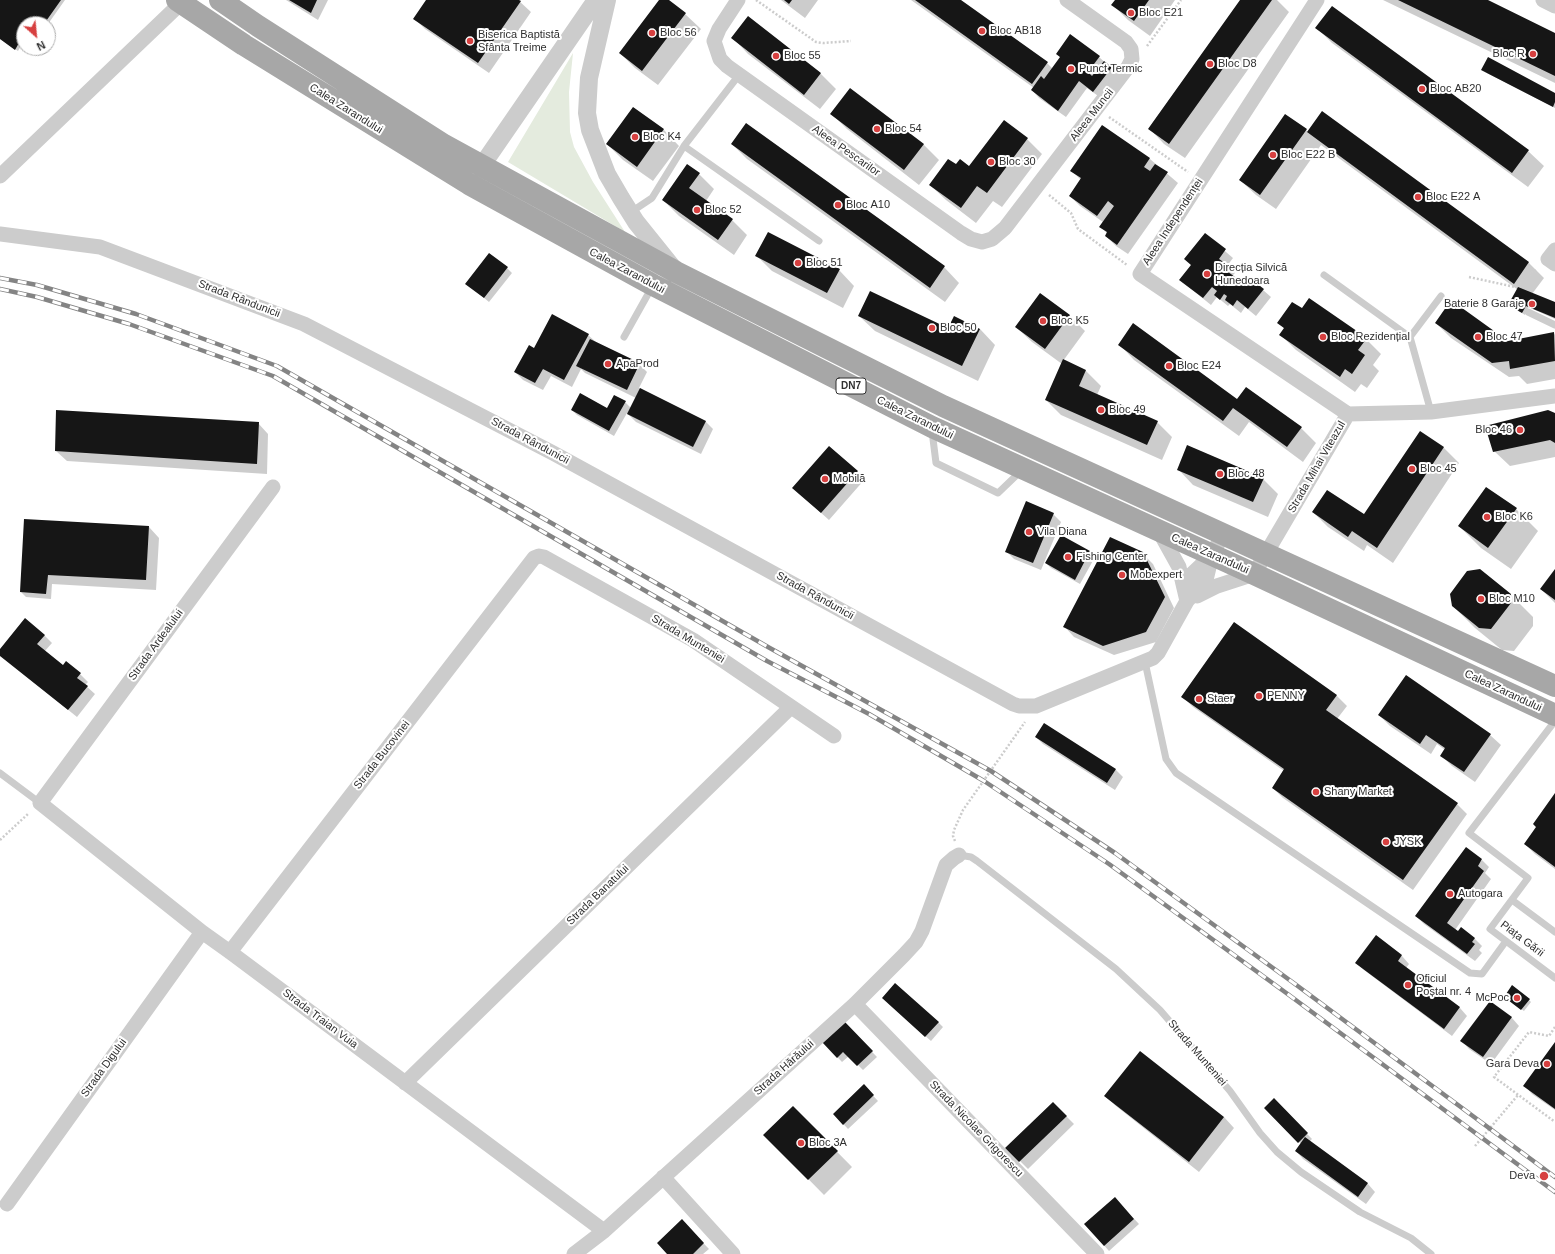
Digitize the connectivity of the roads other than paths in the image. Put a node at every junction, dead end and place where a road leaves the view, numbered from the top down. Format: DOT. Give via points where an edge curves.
graph roads {
  1 [pos="220,0"];
  2 [pos="596,0"];
  3 [pos="607,0"];
  4 [pos="738,0"];
  5 [pos="1066,0"];
  6 [pos="1317,0"];
  7 [pos="1542,0"];
  8 [pos="179,1"];
  9 [pos="1555,6"];
  10 [pos="739,75"];
  11 [pos="684,146"];
  12 [pos="482,166"];
  13 [pos="0,176"];
  14 [pos="468,184"];
  15 [pos="630,212"];
  16 [pos="0,234"];
  17 [pos="992,239"];
  18 [pos="819,241"];
  19 [pos="676,272"];
  20 [pos="1324,275"];
  21 [pos="652,285"];
  22 [pos="1441,296"];
  23 [pos="1528,312"];
  24 [pos="1555,325"];
  25 [pos="624,337"];
  26 [pos="1410,337"];
  27 [pos="1555,396"];
  28 [pos="1431,412"];
  29 [pos="1348,414"];
  30 [pos="932,427"];
  31 [pos="1024,469"];
  32 [pos="273,487"];
  33 [pos="1160,531"];
  34 [pos="1223,534"];
  35 [pos="1267,554"];
  36 [pos="1212,555"];
  37 [pos="534,558"];
  38 [pos="1254,574"];
  39 [pos="1187,601"];
  40 [pos="1145,662"];
  41 [pos="1555,686"];
  42 [pos="791,707"];
  43 [pos="1555,715"];
  44 [pos="1555,721"];
  45 [pos="834,736"];
  46 [pos="0,773"];
  47 [pos="40,803"];
  48 [pos="959,855"];
  49 [pos="1512,900"];
  50 [pos="202,932"];
  51 [pos="1555,932"];
  52 [pos="1506,941"];
  53 [pos="230,952"];
  54 [pos="1555,978"];
  55 [pos="855,1004"];
  56 [pos="405,1083"];
  57 [pos="663,1177"];
  58 [pos="7,1204"];
  59 [pos="604,1231"];
  60 [pos="574,1254"];
  61 [pos="734,1254"];
  62 [pos="1097,1254"];
  63 [pos="1431,1254"];
  1 -- 12 [label="main road, Calea Zarandului / DN7" via="437,140"];
  2 -- 12 [label="street"];
  3 -- 15 [label="street" via="589,78 587,113 590,130 607,174"];
  4 -- 10 [label="street, Aleea Pescarilor" via="714,41 720,59"];
  5 -- 17 [label="street, Aleea Muncii" via="1126,42 1131,49 1132,59 1128,68 1038,186 1005,228"];
  6 -- 29 [label="street, Aleea Independenței" via="1140,274"];
  7 -- 9 [label="street"];
  8 -- 13 [label="street"];
  8 -- 14 [label="main road, Calea Zarandului / DN7" via="244,45"];
  10 -- 11 [label="lane"];
  10 -- 17 [label="street, Aleea Pescarilor" via="971,239 982,242"];
  11 -- 15 [label="lane" via="652,198"];
  11 -- 18 [label="lane"];
  12 -- 14 [label="street"];
  12 -- 19 [label="main road, Calea Zarandului / DN7"];
  14 -- 21 [label="main road, Calea Zarandului / DN7"];
  15 -- 19 [label="street"];
  16 -- 40 [label="street, Strada Rândunicii" via="100,247 304,324 553,452 1013,704 1024,707 1036,706"];
  19 -- 34 [label="main road, Calea Zarandului / DN7" via="943,406"];
  20 -- 26 [label="lane"];
  21 -- 25 [label="lane"];
  21 -- 30 [label="main road, Calea Zarandului / DN7"];
  22 -- 26 [label="lane"];
  23 -- 24 [label="lane"];
  26 -- 28 [label="lane"];
  27 -- 28 [label="street, Strada Mihai Viteazul"];
  28 -- 29 [label="street, Strada Mihai Viteazul"];
  29 -- 35 [label="street, Strada Mihai Viteazul"];
  30 -- 31 [label="main road, Calea Zarandului / DN7"];
  30 -- 31 [label="lane" via="936,463 998,493"];
  31 -- 33 [label="main road, Calea Zarandului / DN7"];
  32 -- 47 [label="street, Strada Ardealului"];
  33 -- 36 [label="main road, Calea Zarandului / DN7"];
  33 -- 39 [label="street" via="1178,567"];
  34 -- 35 [label="main road, Calea Zarandului / DN7"];
  34 -- 36 [label="street"];
  35 -- 38 [label="street, Strada Mihai Viteazul"];
  35 -- 41 [label="main road, Calea Zarandului / DN7"];
  36 -- 38 [label="main road, Calea Zarandului / DN7"];
  36 -- 39 [label="street" via="1192,574"];
  37 -- 42 [label="street, Strada Munteniei" via="544,557 694,640"];
  37 -- 53 [label="street, Strada Bucovinei"];
  38 -- 39 [label="street" via="1217,586"];
  38 -- 43 [label="main road, Calea Zarandului / DN7"];
  39 -- 40 [label="street" via="1158,653"];
  40 -- 52 [label="lane" via="1166,759 1176,773 1470,973 1482,974"];
  42 -- 45 [label="street, Strada Munteniei"];
  42 -- 56 [label="street, Strada Banatului"];
  44 -- 49 [label="lane" via="1469,833 1528,878"];
  46 -- 47 [label="lane"];
  47 -- 50 [label="street, Strada Traian Vuia"];
  48 -- 55 [label="street, Strada Hărăului" via="946,865 916,942"];
  48 -- 63 [label="lane, Strada Munteniei" via="971,857 983,866 1116,970 1160,1010 1230,1091 1277,1152 1301,1172 1360,1212 1411,1238"];
  49 -- 51 [label="lane"];
  49 -- 52 [label="lane, Piața Gării" via="1490,929"];
  50 -- 53 [label="street, Strada Traian Vuia"];
  50 -- 58 [label="street, Strada Digului"];
  52 -- 54 [label="lane, Piața Gării"];
  53 -- 56 [label="street, Strada Traian Vuia"];
  55 -- 57 [label="street, Strada Hărăului"];
  55 -- 62 [label="street, Strada Nicolae Grigorescu"];
  56 -- 59 [label="street, Strada Traian Vuia"];
  57 -- 59 [label="street, Strada Hărăului"];
  57 -- 61 [label="street"];
  59 -- 60 [label="street, Strada Hărăului"];
}
